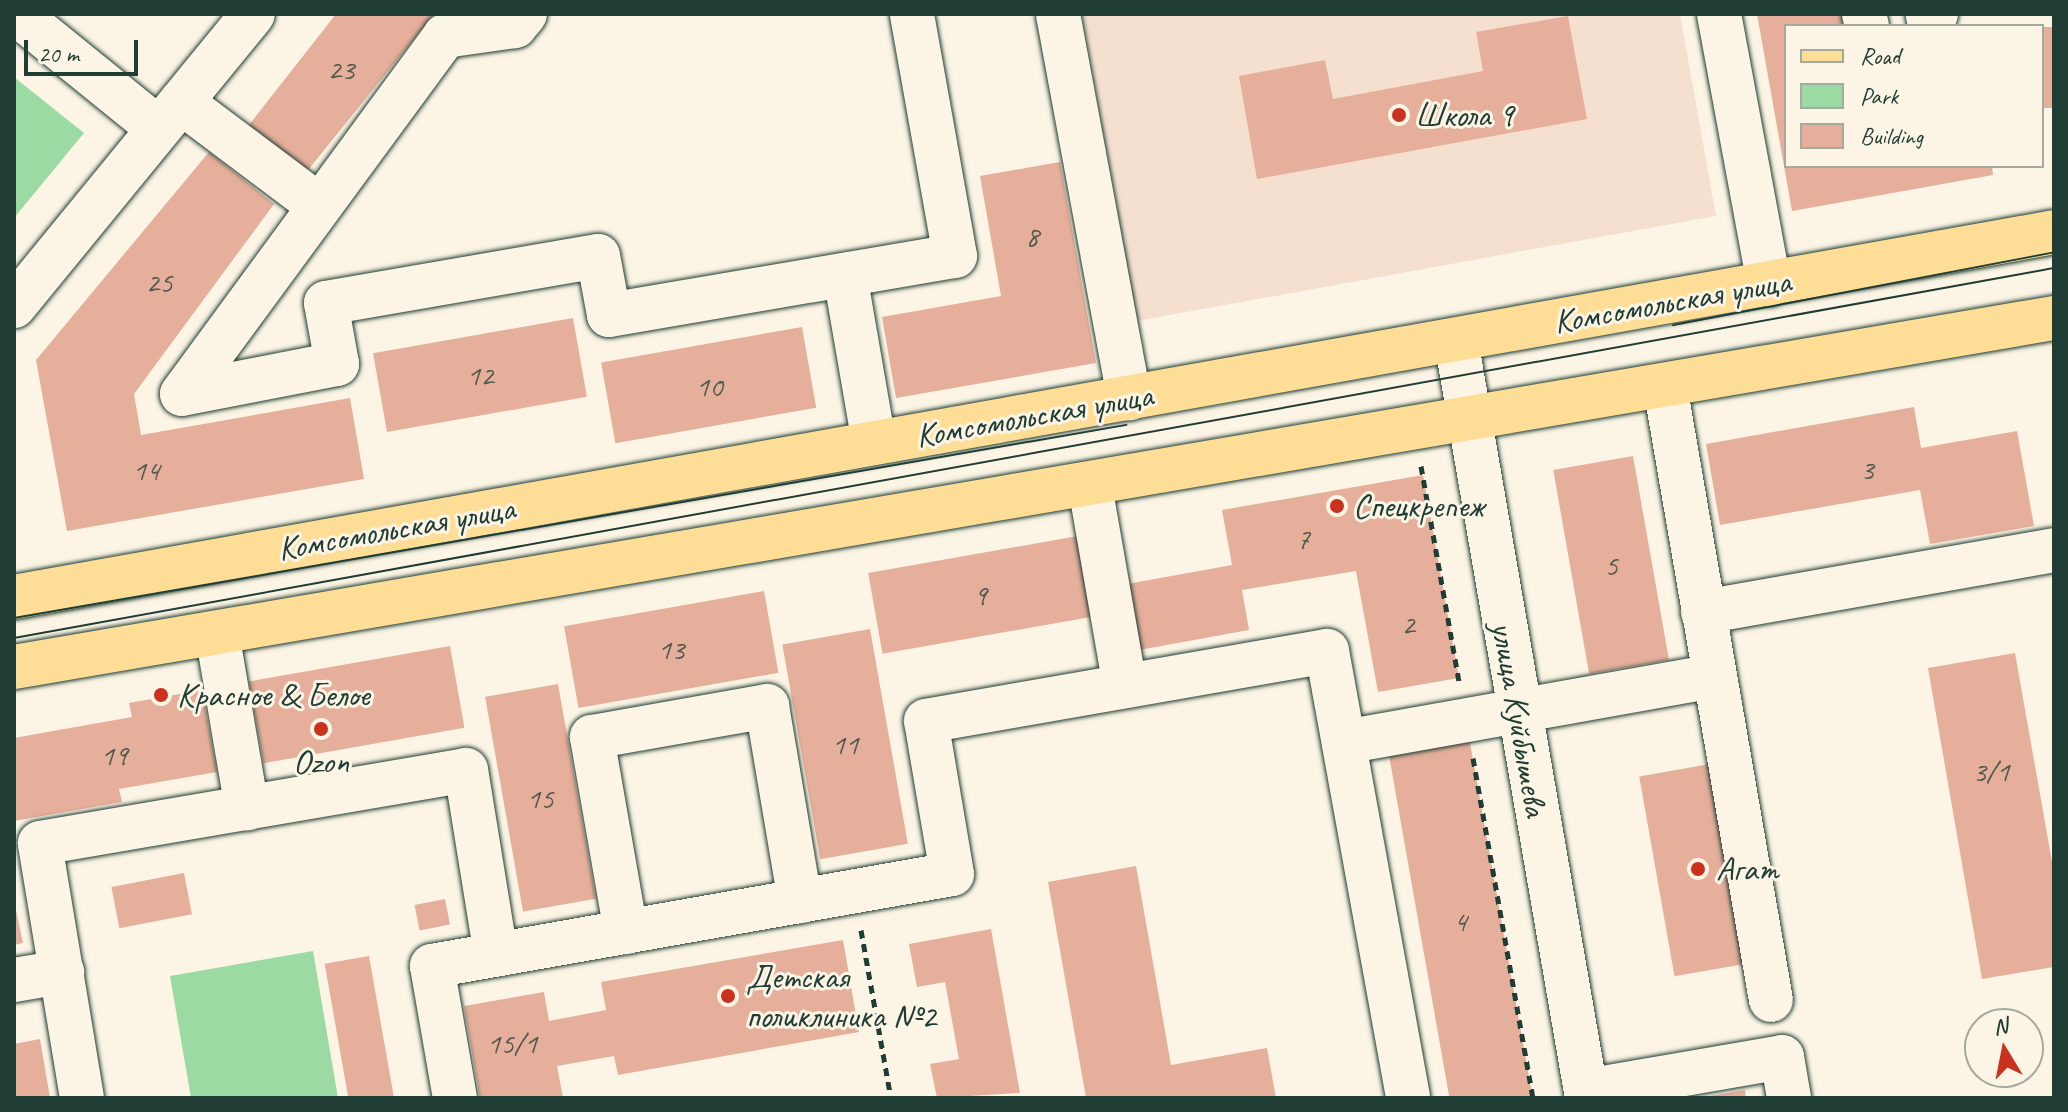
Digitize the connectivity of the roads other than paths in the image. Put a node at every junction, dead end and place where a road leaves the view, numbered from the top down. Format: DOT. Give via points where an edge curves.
graph roads {
  1 [pos="253,14"];
  2 [pos="525,14"];
  3 [pos="912,14"];
  4 [pos="1058,14"];
  5 [pos="1719,14"];
  6 [pos="33,19"];
  7 [pos="170,115"];
  8 [pos="317,204"];
  9 [pos="2054,232"];
  10 [pos="845,275"];
  11 [pos="1769,284"];
  12 [pos="15,302"];
  13 [pos="2054,318"];
  14 [pos="1456,340"];
  15 [pos="1665,386"];
  16 [pos="1129,398"];
  17 [pos="1470,419"];
  18 [pos="874,443"];
  19 [pos="1090,486"];
  20 [pos="2054,550"];
  21 [pos="14,597"];
  22 [pos="1703,612"];
  23 [pos="217,633"];
  24 [pos="14,667"];
  25 [pos="1714,676"];
  26 [pos="1125,686"];
  27 [pos="1518,711"];
  28 [pos="1344,742"];
  29 [pos="247,808"];
  30 [pos="800,901"];
  31 [pos="626,932"];
  32 [pos="496,955"];
  33 [pos="62,972"];
  34 [pos="14,980"];
  35 [pos="1771,1000"];
  36 [pos="1586,1095"];
  37 [pos="82,1098"];
  38 [pos="455,1098"];
  39 [pos="1408,1098"];
  40 [pos="1789,1098"];
  1 -- 7 [label="street"];
  2 -- 8 [label="street" via="515,26 445,36"];
  3 -- 10 [label="street" via="955,256"];
  4 -- 16 [label="street"];
  5 -- 11 [label="street"];
  6 -- 7 [label="street"];
  7 -- 8 [label="street"];
  7 -- 12 [label="street"];
  8 -- 10 [label="street" via="182,394 337,364 326,303 598,256 609,315"];
  9 -- 11 [label="main road, Комсомольская улица"];
  10 -- 18 [label="street"];
  11 -- 14 [label="main road, Комсомольская улица"];
  13 -- 15 [label="main road"];
  14 -- 16 [label="main road, Комсомольская улица"];
  14 -- 17 [label="street, улица Куйбышева"];
  15 -- 17 [label="main road"];
  15 -- 22 [label="street"];
  16 -- 18 [label="main road, Комсомольская улица"];
  17 -- 19 [label="main road"];
  17 -- 27 [label="street, улица Куйбышева"];
  18 -- 21 [label="main road, Комсомольская улица"];
  19 -- 23 [label="main road"];
  19 -- 26 [label="street"];
  20 -- 22 [label="street"];
  22 -- 25 [label="street"];
  23 -- 24 [label="main road"];
  23 -- 29 [label="street"];
  25 -- 27 [label="street"];
  25 -- 35 [label="street"];
  26 -- 28 [label="street" via="1327,651"];
  26 -- 30 [label="street" via="926,721 952,874"];
  27 -- 28 [label="street"];
  27 -- 36 [label="street, улица Куйбышева"];
  28 -- 39 [label="street"];
  29 -- 32 [label="street" via="466,770"];
  29 -- 33 [label="street" via="40,843"];
  30 -- 31 [label="street"];
  30 -- 31 [label="street" via="767,706 636,729 592,737"];
  31 -- 32 [label="street"];
  32 -- 38 [label="street" via="432,966"];
  33 -- 34 [label="street"];
  33 -- 37 [label="street"];
  36 -- 40 [label="street" via="1782,1057"];
}
